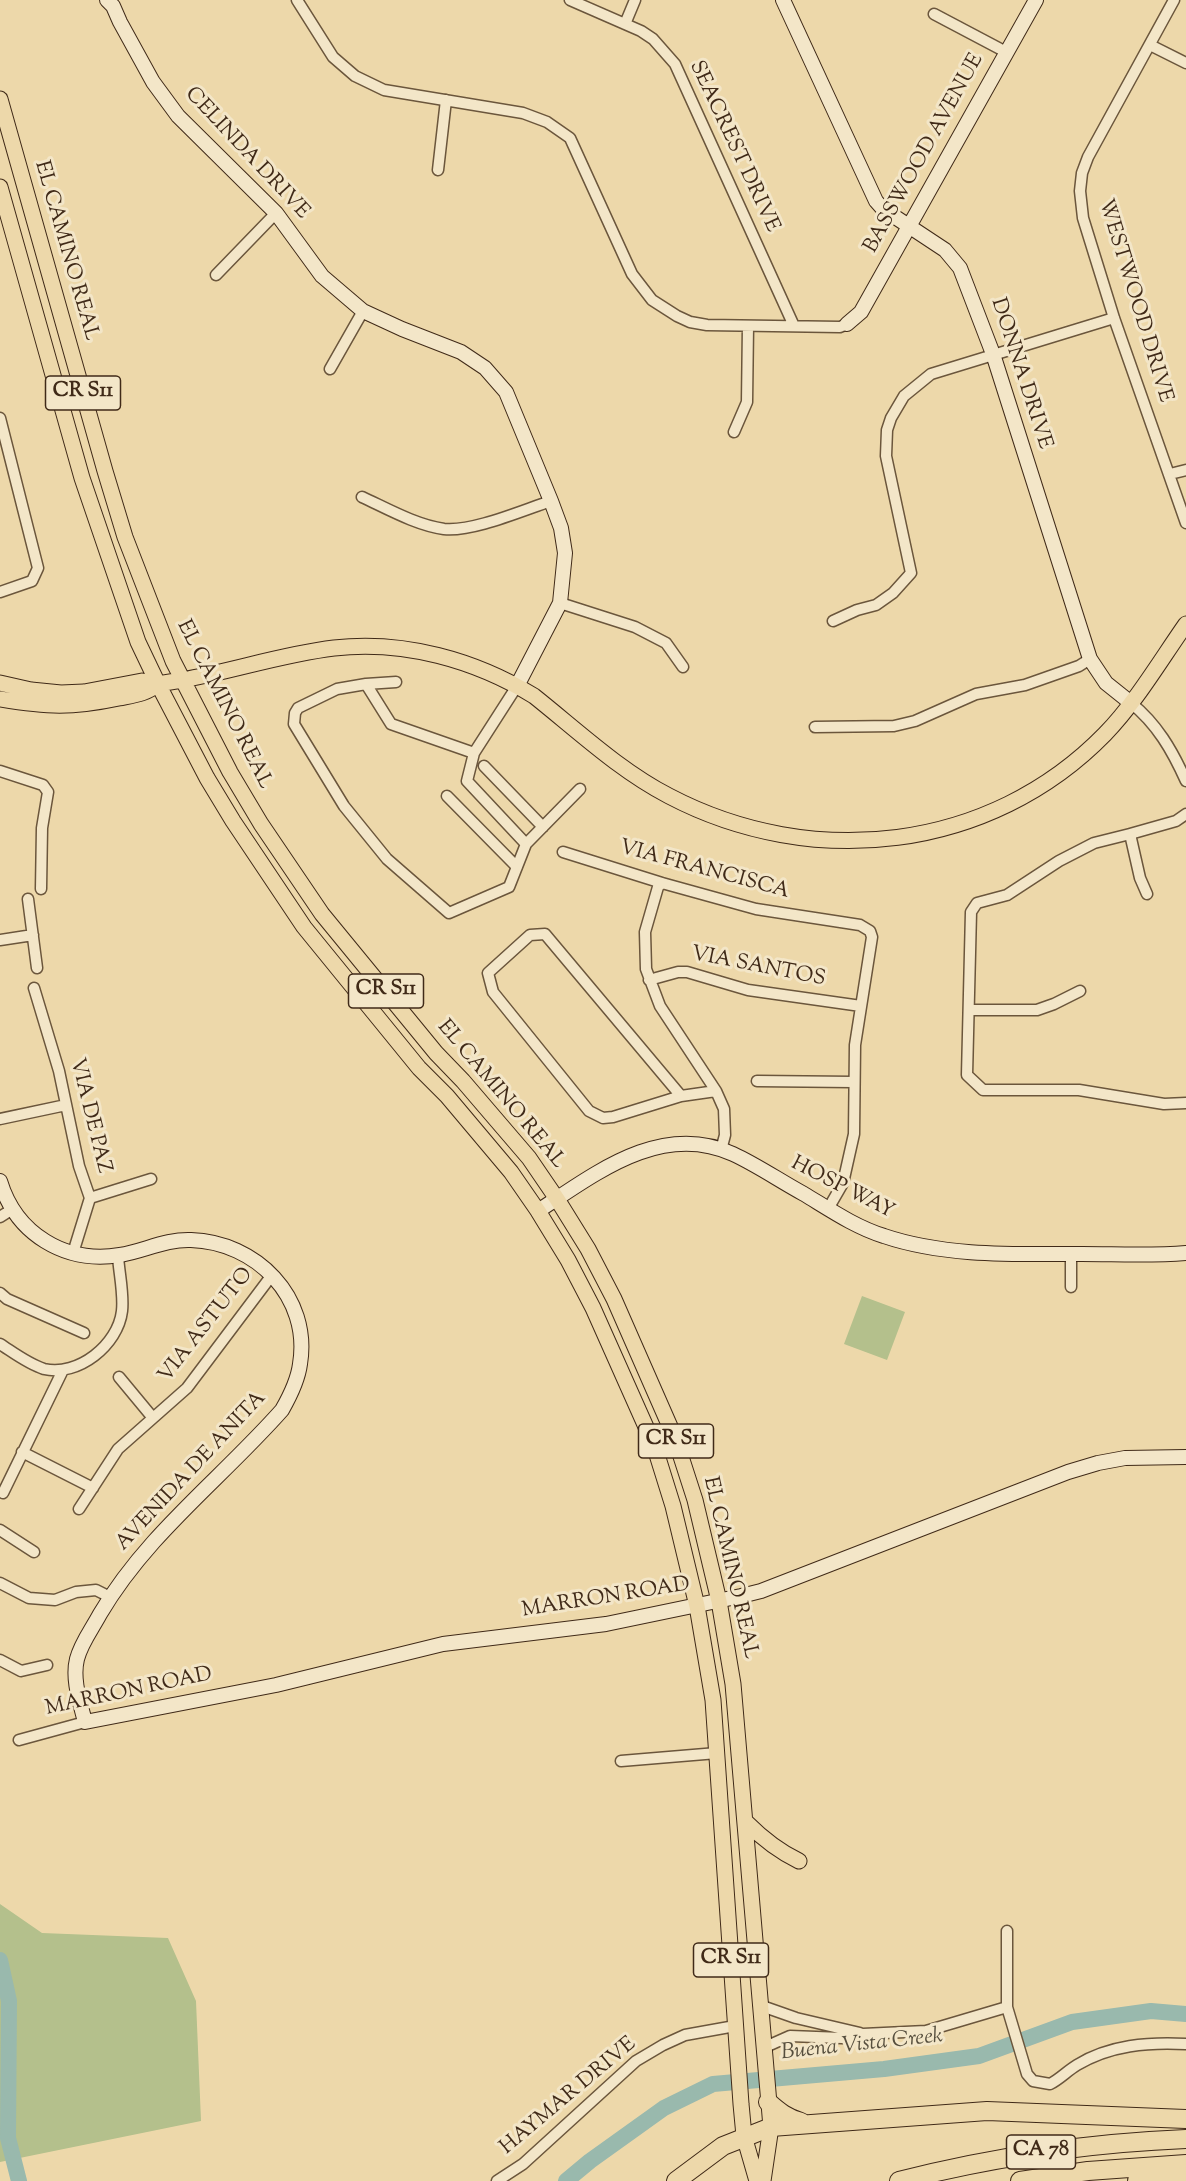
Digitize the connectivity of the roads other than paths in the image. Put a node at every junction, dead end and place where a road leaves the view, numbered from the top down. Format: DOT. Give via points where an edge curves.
graph roads {
  1 [pos="107,0"];
  2 [pos="297,0"];
  3 [pos="570,0"];
  4 [pos="635,0"];
  5 [pos="783,0"];
  6 [pos="1036,0"];
  7 [pos="1174,0"];
  8 [pos="934,14"];
  9 [pos="625,24"];
  10 [pos="1150,45"];
  11 [pos="1006,52"];
  12 [pos="1186,63"];
  13 [pos="0,99"];
  14 [pos="446,100"];
  15 [pos="438,170"];
  16 [pos="0,187"];
  17 [pos="276,213"];
  18 [pos="909,227"];
  19 [pos="216,275"];
  20 [pos="363,311"];
  21 [pos="1114,318"];
  22 [pos="847,324"];
  23 [pos="748,326"];
  24 [pos="794,326"];
  25 [pos="993,354"];
  26 [pos="330,369"];
  27 [pos="0,418"];
  28 [pos="734,432"];
  29 [pos="1186,470"];
  30 [pos="1170,474"];
  31 [pos="362,497"];
  32 [pos="551,501"];
  33 [pos="1186,523"];
  34 [pos="0,592"];
  35 [pos="560,603"];
  36 [pos="833,621"];
  37 [pos="1186,624"];
  38 [pos="1090,659"];
  39 [pos="683,667"];
  40 [pos="182,680"];
  41 [pos="396,682"];
  42 [pos="0,683"];
  43 [pos="158,684"];
  44 [pos="366,684"];
  45 [pos="517,686"];
  46 [pos="0,699"];
  47 [pos="1131,703"];
  48 [pos="815,727"];
  49 [pos="474,753"];
  50 [pos="484,766"];
  51 [pos="1183,767"];
  52 [pos="0,771"];
  53 [pos="1186,781"];
  54 [pos="580,789"];
  55 [pos="447,796"];
  56 [pos="1186,814"];
  57 [pos="543,827"];
  58 [pos="1130,834"];
  59 [pos="526,844"];
  60 [pos="563,852"];
  61 [pos="517,867"];
  62 [pos="662,883"];
  63 [pos="41,889"];
  64 [pos="1146,894"];
  65 [pos="28,899"];
  66 [pos="33,935"];
  67 [pos="0,940"];
  68 [pos="37,968"];
  69 [pos="649,980"];
  70 [pos="34,988"];
  71 [pos="1080,991"];
  72 [pos="861,1006"];
  73 [pos="969,1010"];
  74 [pos="757,1081"];
  75 [pos="853,1082"];
  76 [pos="716,1091"];
  77 [pos="681,1096"];
  78 [pos="1186,1103"];
  79 [pos="66,1105"];
  80 [pos="0,1119"];
  81 [pos="721,1150"];
  82 [pos="151,1179"];
  83 [pos="0,1181"];
  84 [pos="90,1198"];
  85 [pos="557,1199"];
  86 [pos="828,1209"];
  87 [pos="538,1211"];
  88 [pos="6,1214"];
  89 [pos="73,1253"];
  90 [pos="1186,1253"];
  91 [pos="1071,1254"];
  92 [pos="118,1256"];
  93 [pos="272,1275"];
  94 [pos="1071,1287"];
  95 [pos="0,1293"];
  96 [pos="84,1333"];
  97 [pos="0,1344"];
  98 [pos="63,1370"];
  99 [pos="119,1377"];
  100 [pos="153,1418"];
  101 [pos="22,1452"];
  102 [pos="1186,1457"];
  103 [pos="93,1488"];
  104 [pos="3,1493"];
  105 [pos="79,1509"];
  106 [pos="0,1530"];
  107 [pos="34,1552"];
  108 [pos="0,1583"];
  109 [pos="110,1597"];
  110 [pos="720,1601"];
  111 [pos="697,1606"];
  112 [pos="0,1660"];
  113 [pos="47,1665"];
  114 [pos="85,1722"];
  115 [pos="19,1740"];
  116 [pos="717,1753"];
  117 [pos="621,1761"];
  118 [pos="746,1822"];
  119 [pos="799,1861"];
  120 [pos="1007,1931"];
  121 [pos="759,2005"];
  122 [pos="1007,2007"];
  123 [pos="735,2026"];
  124 [pos="864,2034"];
  125 [pos="1186,2044"];
  126 [pos="764,2056"];
  127 [pos="768,2102"];
  128 [pos="1186,2119"];
  129 [pos="806,2123"];
  130 [pos="771,2127"];
  131 [pos="744,2136"];
  132 [pos="1186,2139"];
  133 [pos="1186,2164"];
  134 [pos="1186,2175"];
  135 [pos="497,2181"];
  136 [pos="676,2181"];
  137 [pos="757,2181"];
  138 [pos="763,2181"];
  139 [pos="899,2181"];
  140 [pos="1020,2181"];
  141 [pos="1137,2181"];
  1 -- 17 [label="street, CELINDA DRIVE" via="153,82 178,116"];
  2 -- 14 [label="street" via="333,57 355,76 384,90"];
  3 -- 9 [label="street, SEACREST DRIVE"];
  4 -- 9 [label="street"];
  5 -- 18 [label="street, DONNA DRIVE" via="876,201"];
  6 -- 11 [label="street, BASSWOOD AVENUE"];
  7 -- 10 [label="street, WESTWOOD DRIVE"];
  8 -- 11 [label="street"];
  9 -- 24 [label="street, SEACREST DRIVE" via="653,39 675,64"];
  10 -- 12 [label="street"];
  10 -- 21 [label="street, WESTWOOD DRIVE" via="1082,173 1083,218"];
  11 -- 18 [label="street, BASSWOOD AVENUE"];
  13 -- 40 [label="main road, EL CAMINO REAL / CR S11" via="118,515"];
  14 -- 15 [label="street"];
  14 -- 23 [label="street" via="522,113 547,122 570,138 632,274 652,300 690,322"];
  16 -- 43 [label="main road, EL CAMINO REAL / CR S11" via="82,478 117,586"];
  17 -- 19 [label="street"];
  17 -- 20 [label="street, CELINDA DRIVE" via="322,276"];
  18 -- 22 [label="street, BASSWOOD AVENUE" via="861,312"];
  18 -- 25 [label="street, DONNA DRIVE" via="945,250 960,268"];
  20 -- 26 [label="street"];
  20 -- 32 [label="street, CELINDA DRIVE" via="461,352 485,368 506,392"];
  21 -- 25 [label="street"];
  21 -- 30 [label="street, WESTWOOD DRIVE"];
  22 -- 24 [label="street"];
  23 -- 24 [label="street"];
  23 -- 28 [label="street" via="747,402"];
  25 -- 36 [label="street" via="931,374 899,403 887,430 886,456 911,573 876,605"];
  25 -- 38 [label="street, DONNA DRIVE"];
  27 -- 34 [label="street" via="38,568 32,581"];
  29 -- 30 [label="street"];
  30 -- 33 [label="street, WESTWOOD DRIVE"];
  31 -- 32 [label="street" via="424,525 446,529 479,524"];
  32 -- 35 [label="street, CELINDA DRIVE" via="565,554"];
  35 -- 39 [label="street" via="635,627 666,643"];
  35 -- 45 [label="street, CELINDA DRIVE"];
  37 -- 47 [label="main road"];
  38 -- 47 [label="street, DONNA DRIVE" via="1106,683"];
  38 -- 48 [label="street" via="1025,686 976,693 915,721 894,726"];
  40 -- 43 [label="main road"];
  40 -- 45 [label="main road" via="299,654 371,646 445,657"];
  40 -- 85 [label="main road, EL CAMINO REAL / CR S11" via="227,767 322,914 529,1158"];
  41 -- 44 [label="street"];
  42 -- 43 [label="main road" via="62,693 142,681"];
  43 -- 46 [label="main road" via="148,692 76,705"];
  43 -- 87 [label="main road, EL CAMINO REAL / CR S11" via="207,778 304,927 419,1068 511,1172"];
  44 -- 49 [label="street" via="391,724"];
  44 -- 61 [label="street" via="337,689 298,708 294,724 344,806 387,859 449,913 509,887"];
  45 -- 47 [label="main road" via="638,778 695,809 766,833 841,842 916,835 994,810 1046,782 1078,758"];
  45 -- 49 [label="street"];
  47 -- 51 [label="street, DONNA DRIVE" via="1158,730"];
  49 -- 59 [label="street" via="467,781"];
  50 -- 57 [label="street"];
  51 -- 53 [label="street, DONNA DRIVE"];
  52 -- 63 [label="street" via="43,785 48,792 42,828"];
  54 -- 57 [label="street"];
  55 -- 61 [label="street"];
  56 -- 58 [label="street" via="1176,821"];
  57 -- 59 [label="street"];
  58 -- 64 [label="street"];
  58 -- 73 [label="street" via="1094,843 1007,895 977,903 971,912"];
  59 -- 61 [label="street"];
  60 -- 62 [label="street, VIA FRANCISCA"];
  62 -- 69 [label="street" via="645,932"];
  62 -- 72 [label="street, VIA FRANCISCA" via="756,909 860,925 870,931"];
  65 -- 66 [label="street"];
  66 -- 67 [label="street"];
  66 -- 68 [label="street"];
  69 -- 72 [label="street, VIA SANTOS" via="687,972 748,990"];
  69 -- 76 [label="street" via="660,1006"];
  70 -- 79 [label="street, VIA DE PAZ"];
  71 -- 73 [label="street" via="1037,1010"];
  72 -- 75 [label="street"];
  73 -- 78 [label="street" via="967,1075 983,1090 1079,1090 1164,1104"];
  74 -- 75 [label="street"];
  75 -- 86 [label="street" via="854,1134 843,1183"];
  76 -- 77 [label="street"];
  76 -- 81 [label="street" via="724,1109"];
  77 -- 77 [label="street" via="545,934 530,935 488,973 493,992 589,1111 603,1118 613,1117"];
  79 -- 80 [label="street"];
  79 -- 84 [label="street, VIA DE PAZ"];
  81 -- 85 [label="street, HOSP WAY" via="676,1144 638,1151"];
  81 -- 86 [label="street, HOSP WAY"];
  82 -- 84 [label="street"];
  83 -- 88 [label="street, AVENIDA DE ANITA"];
  84 -- 89 [label="street, VIA DE PAZ"];
  85 -- 87 [label="street, HOSP WAY"];
  85 -- 110 [label="main road, EL CAMINO REAL / CR S11" via="614,1299 675,1438"];
  86 -- 91 [label="street, HOSP WAY" via="907,1243 988,1253"];
  87 -- 111 [label="main road, EL CAMINO REAL / CR S11" via="594,1308 654,1446"];
  88 -- 89 [label="street, AVENIDA DE ANITA" via="33,1234"];
  89 -- 92 [label="street, AVENIDA DE ANITA"];
  90 -- 91 [label="street, HOSP WAY"];
  91 -- 94 [label="street"];
  92 -- 93 [label="street, AVENIDA DE ANITA" via="190,1240 221,1244 242,1252"];
  92 -- 98 [label="street" via="122,1312 112,1337 88,1361"];
  93 -- 100 [label="street, VIA ASTUTO" via="187,1388"];
  93 -- 109 [label="street, AVENIDA DE ANITA" via="299,1327 300,1364 290,1395 274,1419 143,1553"];
  95 -- 96 [label="street"];
  97 -- 98 [label="street" via="29,1364"];
  98 -- 101 [label="street"];
  99 -- 100 [label="street"];
  100 -- 103 [label="street, VIA ASTUTO" via="118,1449"];
  101 -- 103 [label="street"];
  101 -- 104 [label="street"];
  102 -- 110 [label="street, MARRON ROAD" via="1125,1458 1068,1472 760,1591"];
  103 -- 105 [label="street, VIA ASTUTO"];
  106 -- 107 [label="street"];
  108 -- 109 [label="street" via="29,1598 55,1600 96,1590"];
  109 -- 114 [label="street, AVENIDA DE ANITA" via="77,1660 75,1673"];
  110 -- 111 [label="street, MARRON ROAD"];
  110 -- 118 [label="main road, EL CAMINO REAL / CR S11" via="733,1684"];
  111 -- 114 [label="street, MARRON ROAD" via="606,1624 443,1644 276,1684"];
  111 -- 116 [label="main road, EL CAMINO REAL / CR S11" via="713,1700"];
  112 -- 113 [label="street" via="21,1671"];
  114 -- 115 [label="street, MARRON ROAD"];
  116 -- 117 [label="street"];
  116 -- 123 [label="main road, EL CAMINO REAL / CR S11"];
  118 -- 119 [label="main road" via="765,1841"];
  118 -- 121 [label="main road, EL CAMINO REAL / CR S11"];
  120 -- 122 [label="street"];
  121 -- 124 [label="street"];
  121 -- 126 [label="main road, EL CAMINO REAL / CR S11"];
  122 -- 124 [label="street" via="926,2031"];
  122 -- 125 [label="street" via="1027,2074 1033,2081 1050,2084 1076,2066 1128,2046"];
  123 -- 131 [label="main road, EL CAMINO REAL / CR S11"];
  123 -- 135 [label="street, HAYMAR DRIVE" via="685,2035 636,2061 523,2164"];
  124 -- 126 [label="street" via="842,2038 790,2036"];
  126 -- 127 [label="main road, EL CAMINO REAL / CR S11"];
  127 -- 129 [label="highway" via="790,2119"];
  127 -- 130 [label="main road, EL CAMINO REAL / CR S11"];
  128 -- 129 [label="highway" via="987,2111"];
  129 -- 130 [label="highway"];
  130 -- 131 [label="highway"];
  130 -- 138 [label="main road, EL CAMINO REAL / CR S11"];
  131 -- 136 [label="highway" via="723,2146"];
  131 -- 137 [label="main road, EL CAMINO REAL / CR S11"];
  132 -- 139 [label="highway, CA 78" via="1118,2142 1030,2153"];
  133 -- 140 [label="highway, CA 78"];
  134 -- 141 [label="highway"];
}
